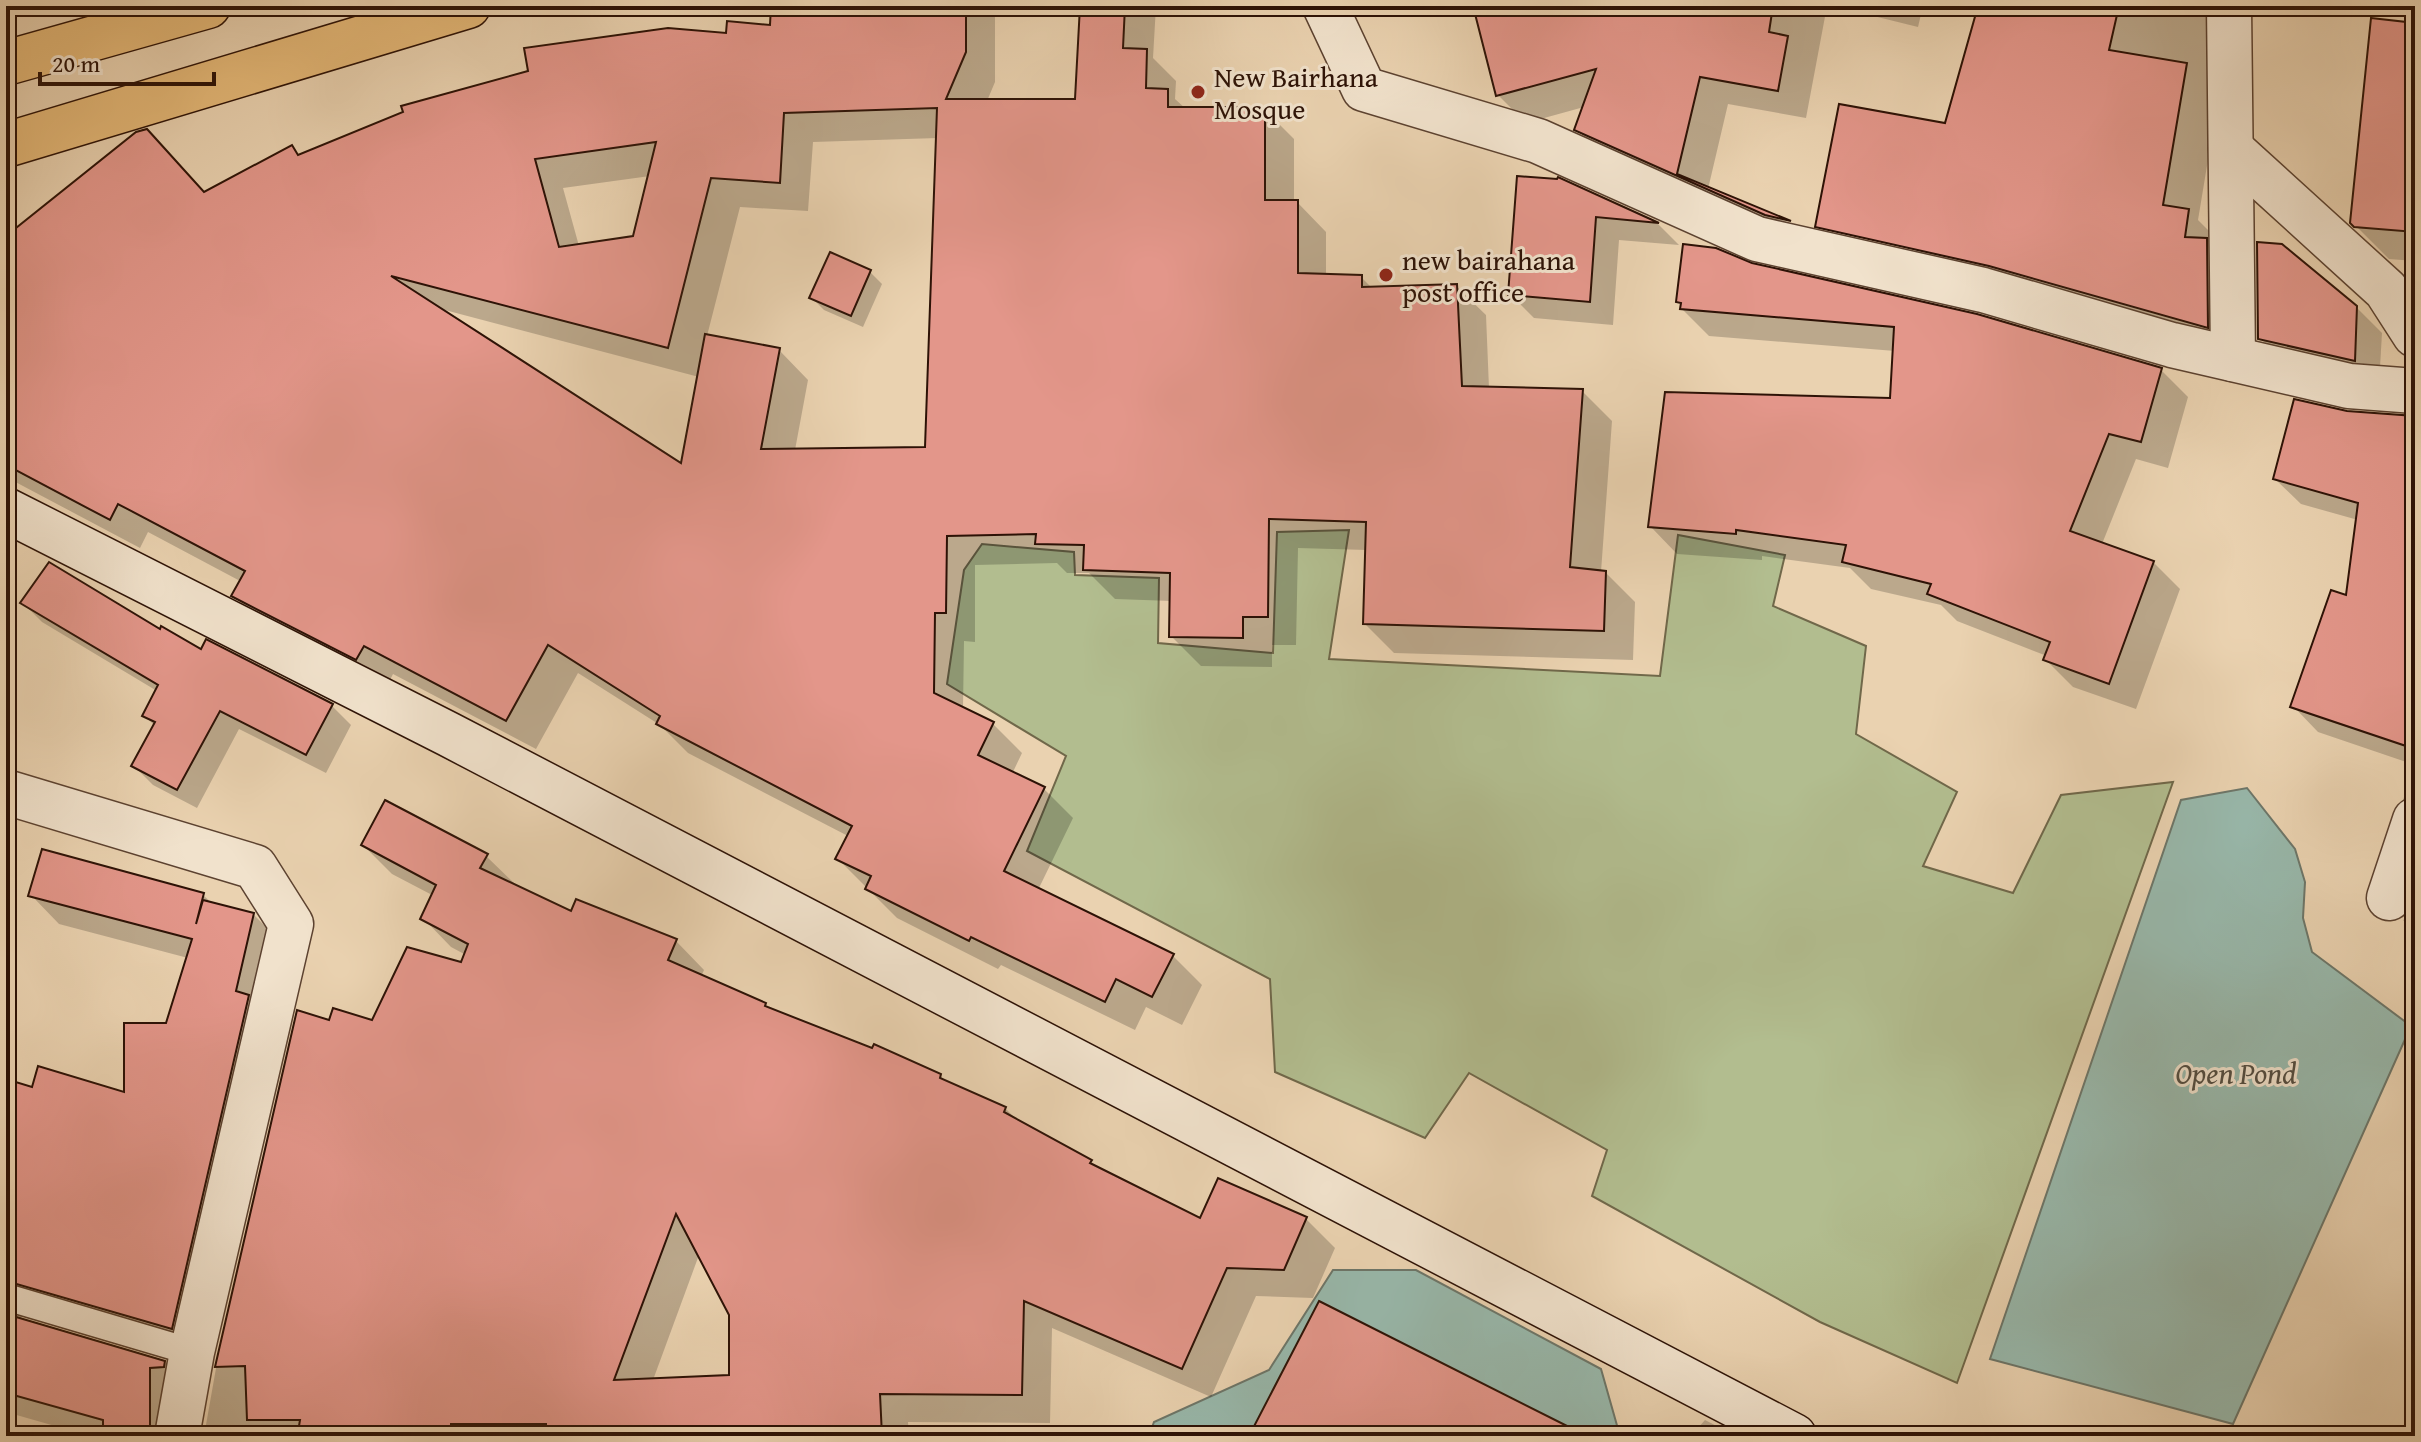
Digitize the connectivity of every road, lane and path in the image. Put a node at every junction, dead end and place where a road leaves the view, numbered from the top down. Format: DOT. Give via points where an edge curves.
graph roads {
  1 [pos="208,6"];
  2 [pos="468,6"];
  3 [pos="1325,6"];
  4 [pos="2229,6"];
  5 [pos="6,63"];
  6 [pos="6,145"];
  7 [pos="2231,149"];
  8 [pos="2415,335"];
  9 [pos="2233,359"];
  10 [pos="2415,391"];
  11 [pos="6,510"];
  12 [pos="6,792"];
  13 [pos="2415,820"];
  14 [pos="2389,898"];
  15 [pos="6,1297"];
  16 [pos="188,1370"];
  17 [pos="177,1436"];
  18 [pos="193,1436"];
  19 [pos="1794,1436"];
  1 -- 5 [label="main road"];
  2 -- 6 [label="main road"];
  3 -- 9 [label="street" via="1364,89 1538,141 1757,239 1983,290"];
  4 -- 7 [label="street"];
  7 -- 8 [label="street" via="2386,290"];
  7 -- 9 [label="street"];
  9 -- 10 [label="street" via="2349,386"];
  11 -- 19 [label="street"];
  12 -- 16 [label="street" via="255,867 291,924"];
  13 -- 14 [label="street"];
  15 -- 16 [label="lane"];
  16 -- 17 [label="street"];
  16 -- 18 [label="street"];
}
